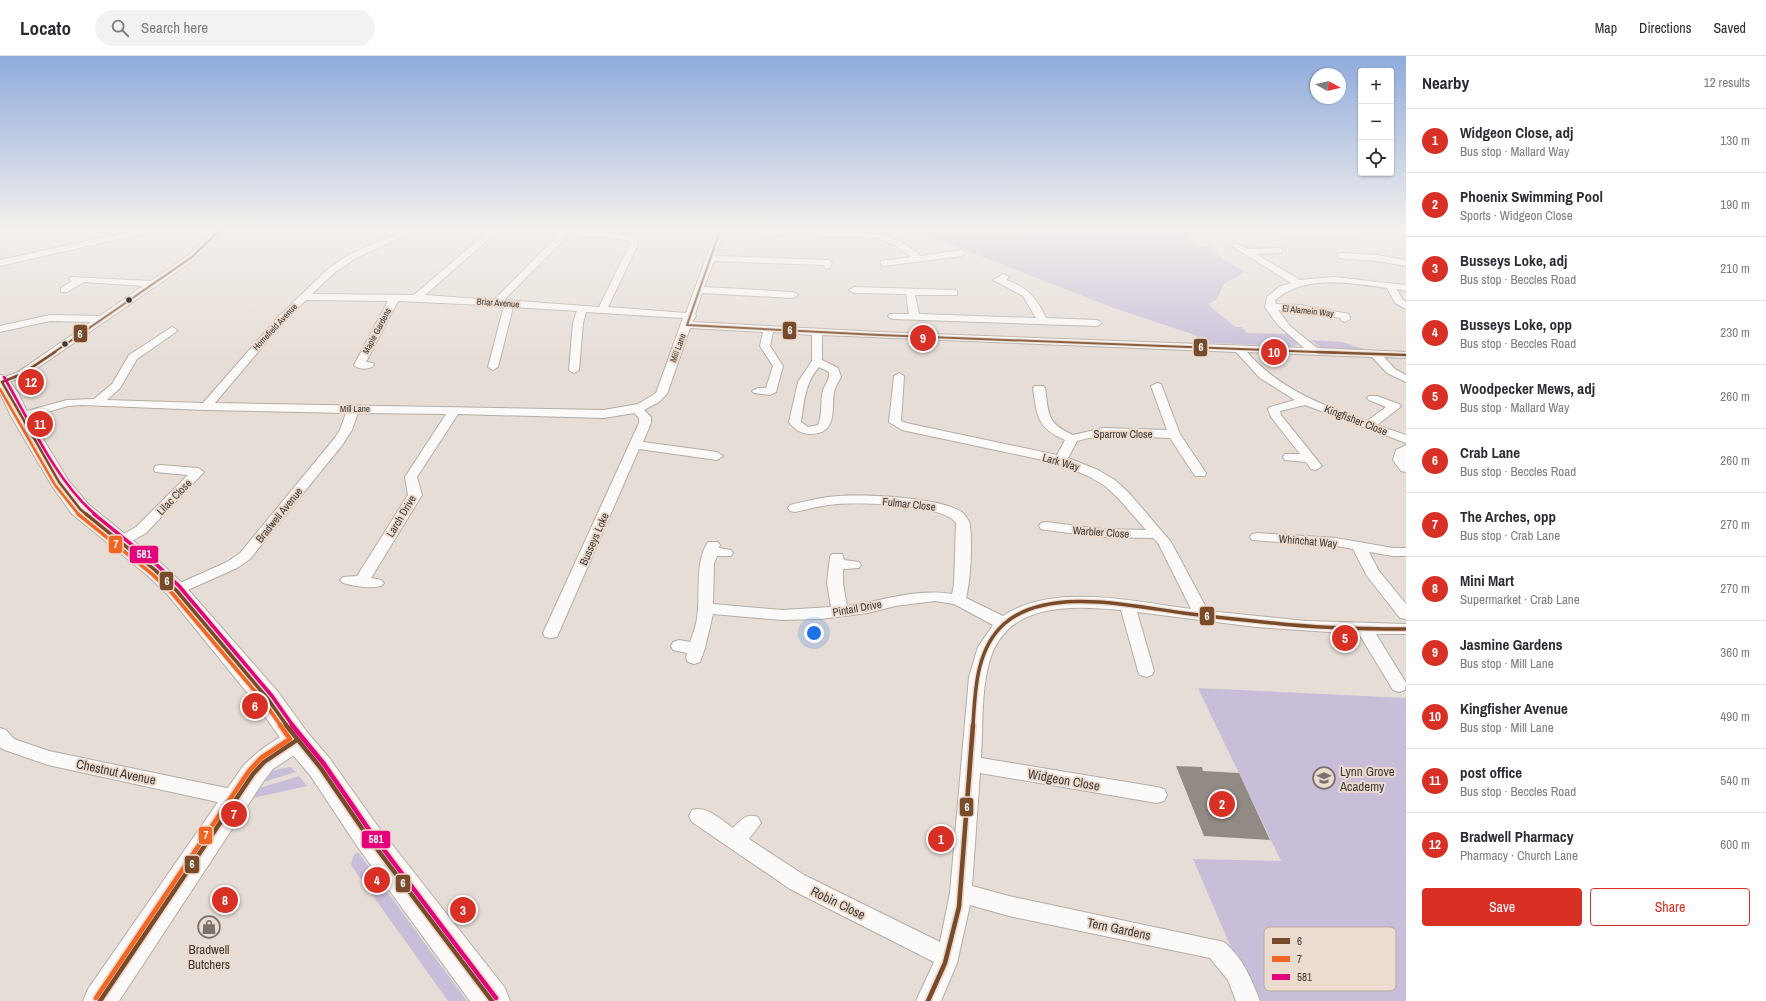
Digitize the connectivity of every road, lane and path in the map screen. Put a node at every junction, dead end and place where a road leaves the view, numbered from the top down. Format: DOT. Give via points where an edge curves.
graph roads {
  1 [pos="169,272"];
  2 [pos="331,272"];
  3 [pos="447,272"];
  4 [pos="526,272"];
  5 [pos="620,272"];
  6 [pos="706,272"];
  7 [pos="1280,272"];
  8 [pos="997,279"];
  9 [pos="1298,283"];
  10 [pos="151,284"];
  11 [pos="1391,286"];
  12 [pos="1406,288"];
  13 [pos="64,290"];
  14 [pos="699,290"];
  15 [pos="856,290"];
  16 [pos="948,290"];
  17 [pos="910,292"];
  18 [pos="793,295"];
  19 [pos="304,297"];
  20 [pos="395,297"];
  21 [pos="417,298"];
  22 [pos="496,303"];
  23 [pos="510,304"];
  24 [pos="1406,306"];
  25 [pos="1270,307"];
  26 [pos="582,309"];
  27 [pos="602,310"];
  28 [pos="893,316"];
  29 [pos="914,316"];
  30 [pos="1346,316"];
  31 [pos="1094,317"];
  32 [pos="100,319"];
  33 [pos="689,320"];
  34 [pos="1004,320"];
  35 [pos="1042,321"];
  36 [pos="0,329"];
  37 [pos="172,330"];
  38 [pos="768,330"];
  39 [pos="817,332"];
  40 [pos="1013,341"];
  41 [pos="1239,349"];
  42 [pos="1315,352"];
  43 [pos="1375,354"];
  44 [pos="1406,355"];
  45 [pos="817,362"];
  46 [pos="359,365"];
  47 [pos="493,367"];
  48 [pos="574,370"];
  49 [pos="899,376"];
  50 [pos="1406,379"];
  51 [pos="1158,386"];
  52 [pos="3,388"];
  53 [pos="1039,388"];
  54 [pos="758,391"];
  55 [pos="1372,398"];
  56 [pos="1307,401"];
  57 [pos="96,403"];
  58 [pos="206,407"];
  59 [pos="353,409"];
  60 [pos="637,409"];
  61 [pos="456,410"];
  62 [pos="20,416"];
  63 [pos="1369,425"];
  64 [pos="1174,434"];
  65 [pos="1072,439"];
  66 [pos="1406,440"];
  67 [pos="636,445"];
  68 [pos="1406,449"];
  69 [pos="717,456"];
  70 [pos="1289,457"];
  71 [pos="1061,460"];
  72 [pos="1406,468"];
  73 [pos="160,469"];
  74 [pos="1200,473"];
  75 [pos="795,508"];
  76 [pos="1046,526"];
  77 [pos="1157,534"];
  78 [pos="1257,537"];
  79 [pos="120,542"];
  80 [pos="1359,546"];
  81 [pos="716,550"];
  82 [pos="1406,552"];
  83 [pos="854,565"];
  84 [pos="361,581"];
  85 [pos="176,590"];
  86 [pos="958,600"];
  87 [pos="1128,606"];
  88 [pos="706,608"];
  89 [pos="840,612"];
  90 [pos="1406,614"];
  91 [pos="1203,616"];
  92 [pos="1003,623"];
  93 [pos="1406,629"];
  94 [pos="1365,630"];
  95 [pos="551,633"];
  96 [pos="679,646"];
  97 [pos="1146,671"];
  98 [pos="1399,686"];
  99 [pos="0,735"];
  100 [pos="297,740"];
  101 [pos="971,764"];
  102 [pos="1157,796"];
  103 [pos="236,798"];
  104 [pos="699,816"];
  105 [pos="751,823"];
  106 [pos="735,840"];
  107 [pos="961,893"];
  108 [pos="946,956"];
  109 [pos="100,1001"];
  110 [pos="492,1001"];
  111 [pos="928,1001"];
  112 [pos="1248,1001"];
  1 -- 10 [label="street"];
  2 -- 19 [label="street, Homefield Avenue"];
  3 -- 21 [label="street"];
  4 -- 22 [label="street"];
  5 -- 27 [label="street"];
  6 -- 14 [label="street"];
  7 -- 9 [label="street"];
  8 -- 35 [label="street" via="1031,296"];
  9 -- 11 [label="street, El Alamein Way" via="1331,280"];
  9 -- 25 [label="street, El Alamein Way" via="1287,286 1275,294 1270,299"];
  10 -- 13 [label="street" via="77,280"];
  10 -- 32 [label="street"];
  11 -- 12 [label="street, El Alamein Way"];
  11 -- 24 [label="street" via="1398,301"];
  14 -- 18 [label="street"];
  14 -- 33 [label="street"];
  15 -- 17 [label="street"];
  16 -- 17 [label="street"];
  17 -- 29 [label="street"];
  19 -- 20 [label="street, Briar Avenue"];
  19 -- 58 [label="street, Homefield Avenue" via="281,319"];
  20 -- 21 [label="street, Briar Avenue"];
  20 -- 46 [label="street, Maple Gardens"];
  21 -- 22 [label="street, Briar Avenue"];
  22 -- 23 [label="street, Briar Avenue"];
  23 -- 26 [label="street, Briar Avenue"];
  23 -- 47 [label="street" via="506,310"];
  25 -- 30 [label="street, El Alamein Way" via="1300,308"];
  25 -- 42 [label="street, El Alamein Way" via="1280,321"];
  26 -- 27 [label="street, Briar Avenue"];
  26 -- 48 [label="street" via="578,323"];
  27 -- 33 [label="street, Briar Avenue"];
  28 -- 29 [label="street"];
  29 -- 34 [label="street"];
  31 -- 35 [label="street" via="1097,323"];
  32 -- 36 [label="street" via="50,318"];
  32 -- 52 [label="street"];
  33 -- 38 [label="street, Mill Lane"];
  33 -- 60 [label="street, Mill Lane" via="661,394"];
  34 -- 35 [label="street"];
  34 -- 40 [label="street"];
  37 -- 57 [label="street" via="133,357 116,386"];
  38 -- 39 [label="street, Mill Lane"];
  38 -- 54 [label="street" via="765,346 778,366 770,392"];
  39 -- 40 [label="street, Mill Lane"];
  39 -- 45 [label="street"];
  40 -- 41 [label="street, Mill Lane"];
  41 -- 42 [label="street, Mill Lane"];
  41 -- 56 [label="street, Kingfisher Close" via="1263,376"];
  42 -- 43 [label="street, Mill Lane"];
  43 -- 44 [label="street, Mill Lane"];
  43 -- 50 [label="street" via="1391,371"];
  45 -- 45 [label="street" via="834,370 835,377 829,390 823,427 810,431 803,429 796,422 802,384 809,370"];
  49 -- 71 [label="street, Lark Way" via="895,422 902,426"];
  51 -- 64 [label="street"];
  52 -- 62 [label="highway"];
  53 -- 65 [label="street" via="1046,425"];
  55 -- 63 [label="street" via="1395,406"];
  56 -- 63 [label="street, Kingfisher Close"];
  56 -- 70 [label="street" via="1274,409 1275,415 1313,462"];
  57 -- 58 [label="street, Mill Lane"];
  57 -- 62 [label="street, Mill Lane" via="66,403"];
  58 -- 59 [label="street, Mill Lane"];
  59 -- 61 [label="street, Mill Lane"];
  59 -- 85 [label="street, Bradwell Avenue" via="346,430 339,441 245,556 232,566"];
  60 -- 61 [label="street, Mill Lane" via="604,414"];
  60 -- 67 [label="street, Busseys Loke" via="645,417 646,422"];
  61 -- 84 [label="street, Larch Drive" via="411,477 415,495"];
  62 -- 79 [label="highway" via="59,482 80,509"];
  63 -- 66 [label="street, Kingfisher Close"];
  64 -- 65 [label="street, Sparrow Close" via="1103,432"];
  64 -- 74 [label="street"];
  65 -- 71 [label="street"];
  67 -- 69 [label="street"];
  67 -- 95 [label="street, Busseys Loke"];
  68 -- 72 [label="street" via="1400,453 1399,460"];
  71 -- 77 [label="street, Lark Way" via="1093,472 1110,483"];
  73 -- 79 [label="street, Lilac Close" via="198,472 141,530"];
  75 -- 86 [label="street, Fulmar Close" via="836,500 854,500 931,505 951,512 963,523 962,584"];
  76 -- 77 [label="street, Warbler Close" via="1113,535"];
  77 -- 91 [label="street, Lark Way" via="1174,559"];
  78 -- 80 [label="street, Whinchat Way" via="1332,536"];
  79 -- 85 [label="highway"];
  80 -- 82 [label="street, Whinchat Way"];
  80 -- 90 [label="street" via="1372,573"];
  81 -- 88 [label="street" via="706,564"];
  83 -- 89 [label="street" via="837,561 835,583"];
  85 -- 100 [label="highway" via="268,699"];
  86 -- 89 [label="street, Pintail Drive" via="934,596 919,597"];
  86 -- 92 [label="street, Pintail Drive"];
  87 -- 91 [label="street"];
  87 -- 92 [label="street" via="1069,603 1042,606 1016,615"];
  87 -- 97 [label="street"];
  88 -- 89 [label="street, Pintail Drive" via="782,615"];
  88 -- 96 [label="street" via="695,653"];
  91 -- 94 [label="street"];
  92 -- 101 [label="street" via="982,656 976,693"];
  93 -- 94 [label="street"];
  94 -- 98 [label="street"];
  99 -- 103 [label="street, Chestnut Avenue" via="8,744 48,758"];
  100 -- 103 [label="street" via="264,762"];
  100 -- 110 [label="highway" via="320,767 368,837"];
  101 -- 102 [label="street, Widgeon Close"];
  101 -- 107 [label="street"];
  103 -- 109 [label="street"];
  104 -- 106 [label="street, Robin Close"];
  105 -- 106 [label="street"];
  106 -- 108 [label="street, Robin Close" via="796,882"];
  107 -- 108 [label="street" via="957,924"];
  107 -- 112 [label="street, Tern Gardens" via="1009,906 1216,949 1230,961 1239,976"];
  108 -- 111 [label="street" via="936,987"];
}
